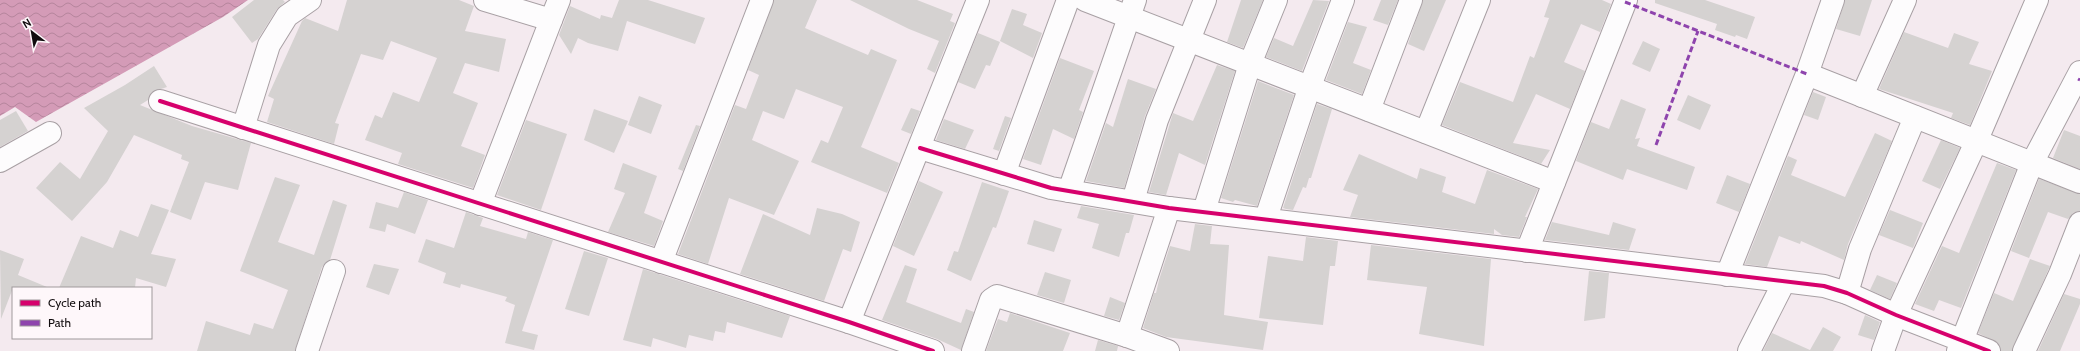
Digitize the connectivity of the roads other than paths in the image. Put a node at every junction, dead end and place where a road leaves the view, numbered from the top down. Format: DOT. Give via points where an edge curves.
graph roads {
  1 [pos="310,0"];
  2 [pos="485,0"];
  3 [pos="559,0"];
  4 [pos="762,0"];
  5 [pos="978,0"];
  6 [pos="1068,0"];
  7 [pos="1085,0"];
  8 [pos="1205,0"];
  9 [pos="1276,0"];
  10 [pos="1343,0"];
  11 [pos="1411,0"];
  12 [pos="1479,0"];
  13 [pos="1833,0"];
  14 [pos="1905,0"];
  15 [pos="2037,0"];
  16 [pos="1624,1"];
  17 [pos="1132,8"];
  18 [pos="551,20"];
  19 [pos="1188,40"];
  20 [pos="1250,64"];
  21 [pos="2080,72"];
  22 [pos="1807,74"];
  23 [pos="1310,86"];
  24 [pos="1862,96"];
  25 [pos="160,101"];
  26 [pos="1368,110"];
  27 [pos="1915,117"];
  28 [pos="243,128"];
  29 [pos="1426,132"];
  30 [pos="50,133"];
  31 [pos="1976,142"];
  32 [pos="920,148"];
  33 [pos="0,161"];
  34 [pos="2032,163"];
  35 [pos="1004,174"];
  36 [pos="1554,182"];
  37 [pos="2080,182"];
  38 [pos="1069,191"];
  39 [pos="1133,201"];
  40 [pos="480,204"];
  41 [pos="1169,208"];
  42 [pos="1204,211"];
  43 [pos="1266,218"];
  44 [pos="2080,223"];
  45 [pos="1527,251"];
  46 [pos="661,262"];
  47 [pos="334,271"];
  48 [pos="1727,275"];
  49 [pos="1784,282"];
  50 [pos="1847,293"];
  51 [pos="1896,315"];
  52 [pos="849,322"];
  53 [pos="1127,336"];
  54 [pos="1960,346"];
  55 [pos="307,351"];
  56 [pos="934,351"];
  57 [pos="973,351"];
  58 [pos="1168,351"];
  59 [pos="1749,351"];
  60 [pos="1883,351"];
  61 [pos="1988,351"];
  62 [pos="2024,351"];
  1 -- 28 [label="street" via="286,16 269,45"];
  2 -- 18 [label="street"];
  3 -- 18 [label="street"];
  4 -- 46 [label="street"];
  5 -- 32 [label="street"];
  6 -- 35 [label="street"];
  7 -- 17 [label="street"];
  8 -- 19 [label="street"];
  9 -- 20 [label="street"];
  10 -- 23 [label="street"];
  11 -- 26 [label="street"];
  12 -- 29 [label="street"];
  13 -- 22 [label="street"];
  14 -- 24 [label="street"];
  15 -- 31 [label="street"];
  16 -- 36 [label="street"];
  17 -- 19 [label="street"];
  17 -- 38 [label="street"];
  18 -- 40 [label="street"];
  19 -- 20 [label="street"];
  19 -- 39 [label="street" via="1158,120"];
  20 -- 23 [label="street"];
  20 -- 42 [label="street"];
  21 -- 34 [label="street"];
  22 -- 24 [label="street"];
  22 -- 48 [label="street"];
  23 -- 26 [label="street"];
  23 -- 43 [label="street"];
  24 -- 27 [label="street"];
  25 -- 28 [label="street"];
  26 -- 29 [label="street"];
  27 -- 31 [label="street"];
  27 -- 50 [label="street" via="1860,249"];
  28 -- 40 [label="street"];
  29 -- 36 [label="street"];
  30 -- 33 [label="street"];
  31 -- 34 [label="street"];
  31 -- 51 [label="street"];
  32 -- 35 [label="street"];
  32 -- 52 [label="street" via="876,250"];
  34 -- 37 [label="street"];
  34 -- 54 [label="street"];
  35 -- 38 [label="street"];
  36 -- 45 [label="street"];
  38 -- 39 [label="street"];
  39 -- 41 [label="street"];
  40 -- 46 [label="street"];
  41 -- 42 [label="street"];
  41 -- 53 [label="street"];
  42 -- 43 [label="street"];
  43 -- 45 [label="street"];
  44 -- 62 [label="street" via="2060,274"];
  45 -- 48 [label="street"];
  46 -- 52 [label="street"];
  47 -- 55 [label="street"];
  48 -- 49 [label="street"];
  49 -- 50 [label="street" via="1824,286"];
  49 -- 59 [label="street"];
  50 -- 51 [label="street"];
  51 -- 54 [label="street"];
  51 -- 60 [label="street"];
  52 -- 56 [label="street"];
  53 -- 57 [label="street" via="997,296 991,300"];
  53 -- 58 [label="street"];
  54 -- 61 [label="street"];
}
